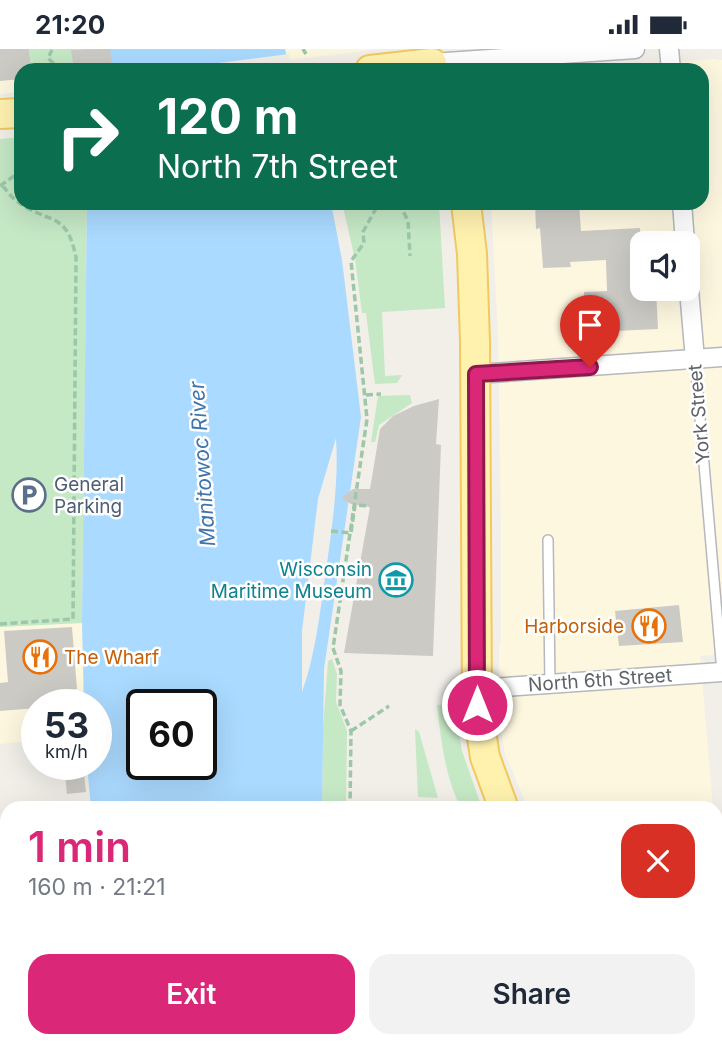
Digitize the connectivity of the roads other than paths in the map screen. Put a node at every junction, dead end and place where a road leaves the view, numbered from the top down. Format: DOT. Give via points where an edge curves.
graph roads {
  1 [pos="635,49"];
  2 [pos="432,61"];
  3 [pos="467,210"];
  4 [pos="683,210"];
  5 [pos="684,231"];
  6 [pos="690,301"];
  7 [pos="722,357"];
  8 [pos="695,360"];
  9 [pos="476,374"];
  10 [pos="548,540"];
  11 [pos="722,673"];
  12 [pos="550,684"];
  13 [pos="477,689"];
  14 [pos="501,801"];
  1 -- 2 [label="street"];
  3 -- 9 [label="main road"];
  4 -- 5 [label="street"];
  6 -- 8 [label="street, York Street"];
  7 -- 8 [label="street"];
  8 -- 9 [label="street"];
  8 -- 11 [label="lane, York Street"];
  9 -- 13 [label="main road"];
  10 -- 12 [label="lane"];
  11 -- 12 [label="street, North 6th Street"];
  12 -- 13 [label="street, North 6th Street"];
  13 -- 14 [label="main road" via="482,744"];
}
